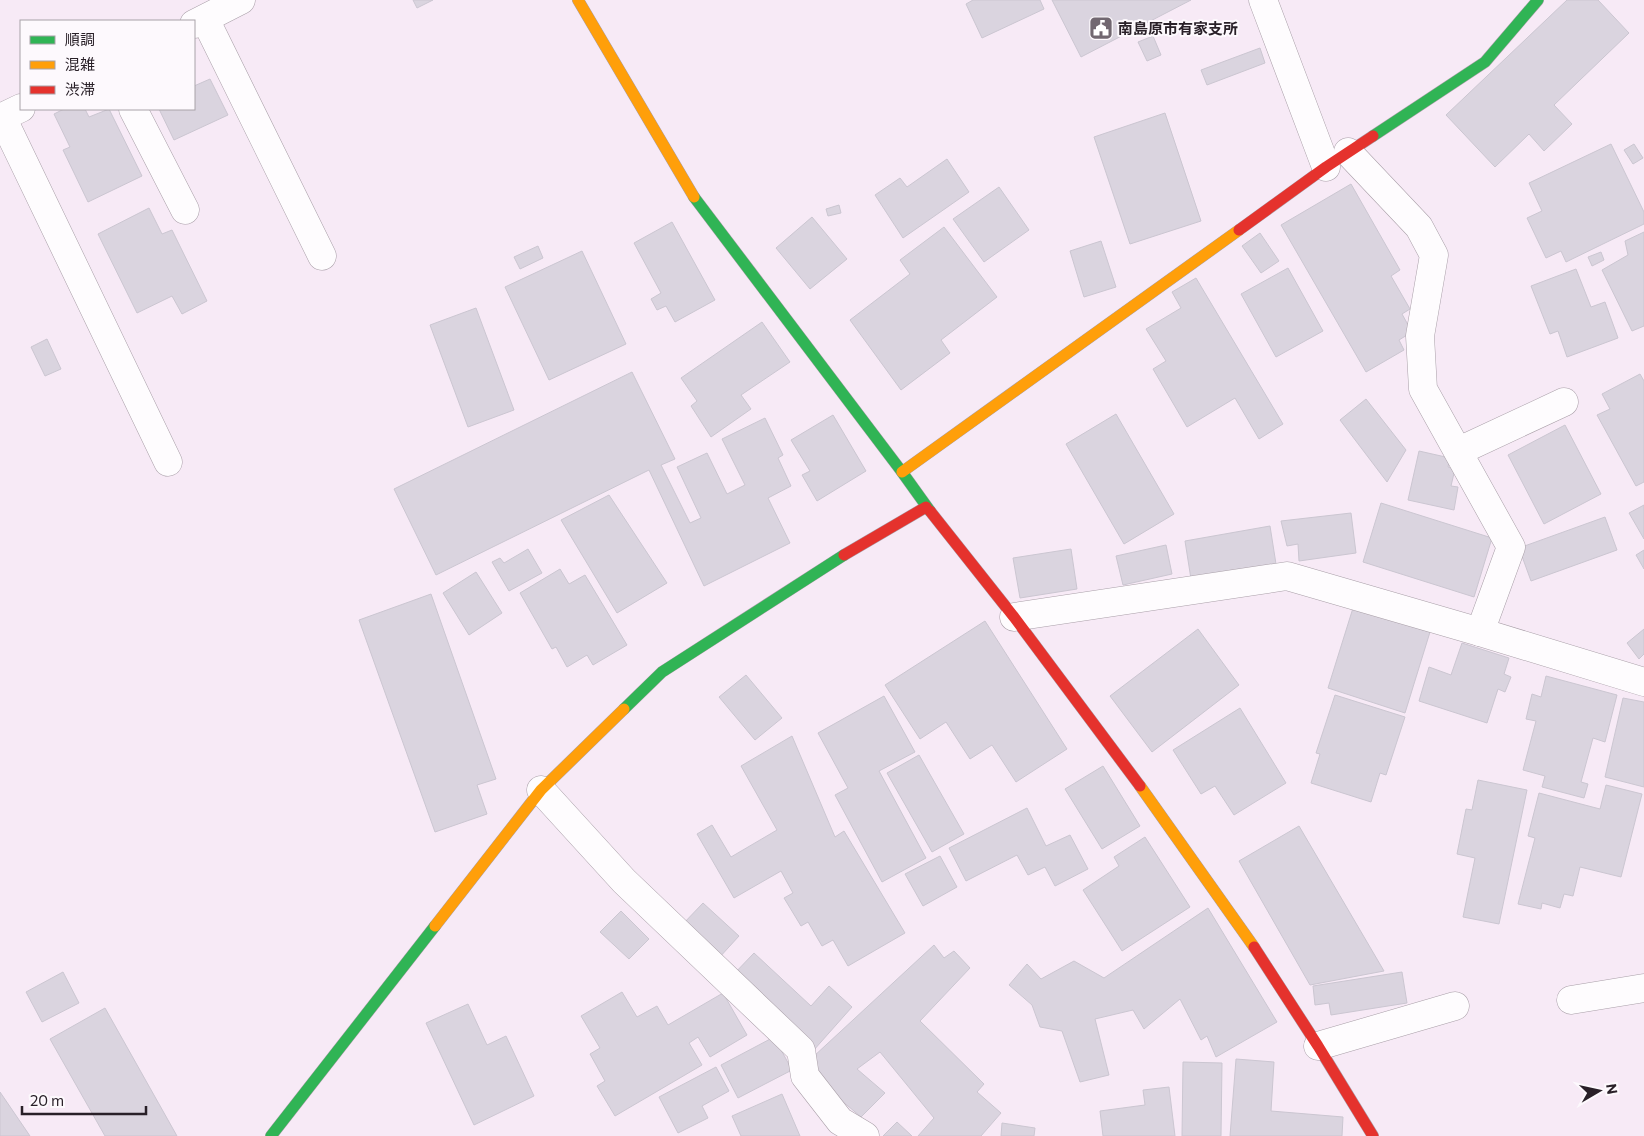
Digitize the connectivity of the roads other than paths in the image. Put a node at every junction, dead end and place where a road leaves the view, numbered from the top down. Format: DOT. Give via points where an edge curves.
graph roads {
  1 [pos="241,0"];
  2 [pos="578,0"];
  3 [pos="1263,0"];
  4 [pos="1538,0"];
  5 [pos="199,21"];
  6 [pos="20,109"];
  7 [pos="134,110"];
  8 [pos="1348,152"];
  9 [pos="1326,167"];
  10 [pos="185,210"];
  11 [pos="322,256"];
  12 [pos="1564,402"];
  13 [pos="1459,452"];
  14 [pos="168,462"];
  15 [pos="902,472"];
  16 [pos="926,507"];
  17 [pos="1014,617"];
  18 [pos="1480,632"];
  19 [pos="1644,682"];
  20 [pos="540,790"];
  21 [pos="1644,988"];
  22 [pos="1572,1000"];
  23 [pos="1455,1006"];
  24 [pos="1318,1046"];
  25 [pos="271,1136"];
  26 [pos="865,1136"];
  27 [pos="1373,1136"];
  1 -- 5 [label="street"];
  2 -- 15 [label="street" via="695,200"];
  3 -- 9 [label="street"];
  4 -- 8 [label="street" via="1485,62"];
  5 -- 11 [label="street"];
  6 -- 14 [label="street" via="2,118"];
  7 -- 10 [label="street"];
  8 -- 9 [label="street"];
  8 -- 13 [label="street" via="1419,227 1434,255 1420,336 1423,389"];
  9 -- 15 [label="street"];
  12 -- 13 [label="street"];
  13 -- 18 [label="street" via="1511,546"];
  15 -- 16 [label="street"];
  16 -- 17 [label="street"];
  16 -- 20 [label="street" via="823,568 662,672"];
  17 -- 18 [label="street" via="1287,576"];
  17 -- 24 [label="street" via="1130,772 1260,956"];
  18 -- 19 [label="street"];
  20 -- 25 [label="street"];
  20 -- 26 [label="street" via="624,880 801,1050 805,1076 840,1121"];
  21 -- 22 [label="street"];
  23 -- 24 [label="street"];
  24 -- 27 [label="street"];
}
